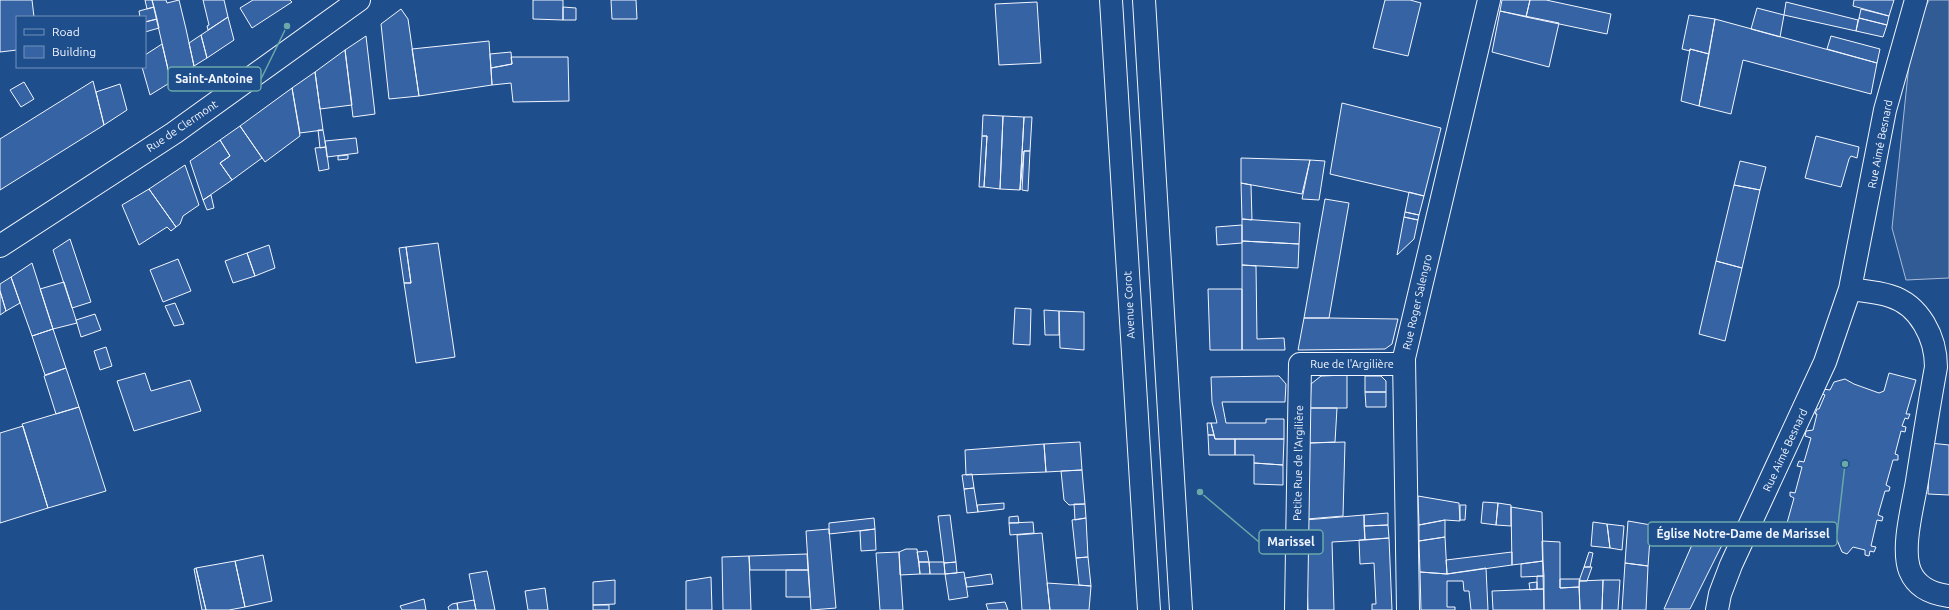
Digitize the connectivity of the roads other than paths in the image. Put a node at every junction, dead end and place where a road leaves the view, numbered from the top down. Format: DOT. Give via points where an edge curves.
graph roads {
  1 [pos="359,0"];
  2 [pos="1110,0"];
  3 [pos="1144,0"];
  4 [pos="1489,0"];
  5 [pos="1916,0"];
  6 [pos="0,246"];
  7 [pos="1850,289"];
  8 [pos="1300,364"];
  9 [pos="1404,364"];
  10 [pos="1949,596"];
  11 [pos="1149,610"];
  12 [pos="1182,610"];
  13 [pos="1296,610"];
  14 [pos="1408,610"];
  15 [pos="1717,610"];
  1 -- 6 [label="street, Rue de Clermont" via="174,133"];
  2 -- 11 [label="street, Avenue Corot"];
  3 -- 12 [label="street"];
  4 -- 9 [label="street, Rue Roger Salengro" via="1405,350"];
  5 -- 7 [label="street, Rue Aimé Besnard" via="1886,110"];
  7 -- 10 [label="street" via="1890,296 1903,302 1913,310 1928,330 1936,367 1910,526 1907,560 1910,572 1924,589"];
  7 -- 15 [label="street, Rue Aimé Besnard" via="1825,362 1731,565"];
  8 -- 9 [label="street, Rue de l'Argilière"];
  8 -- 13 [label="street, Petite Rue de l'Argilière"];
  9 -- 14 [label="street, Rue Roger Salengro"];
}
